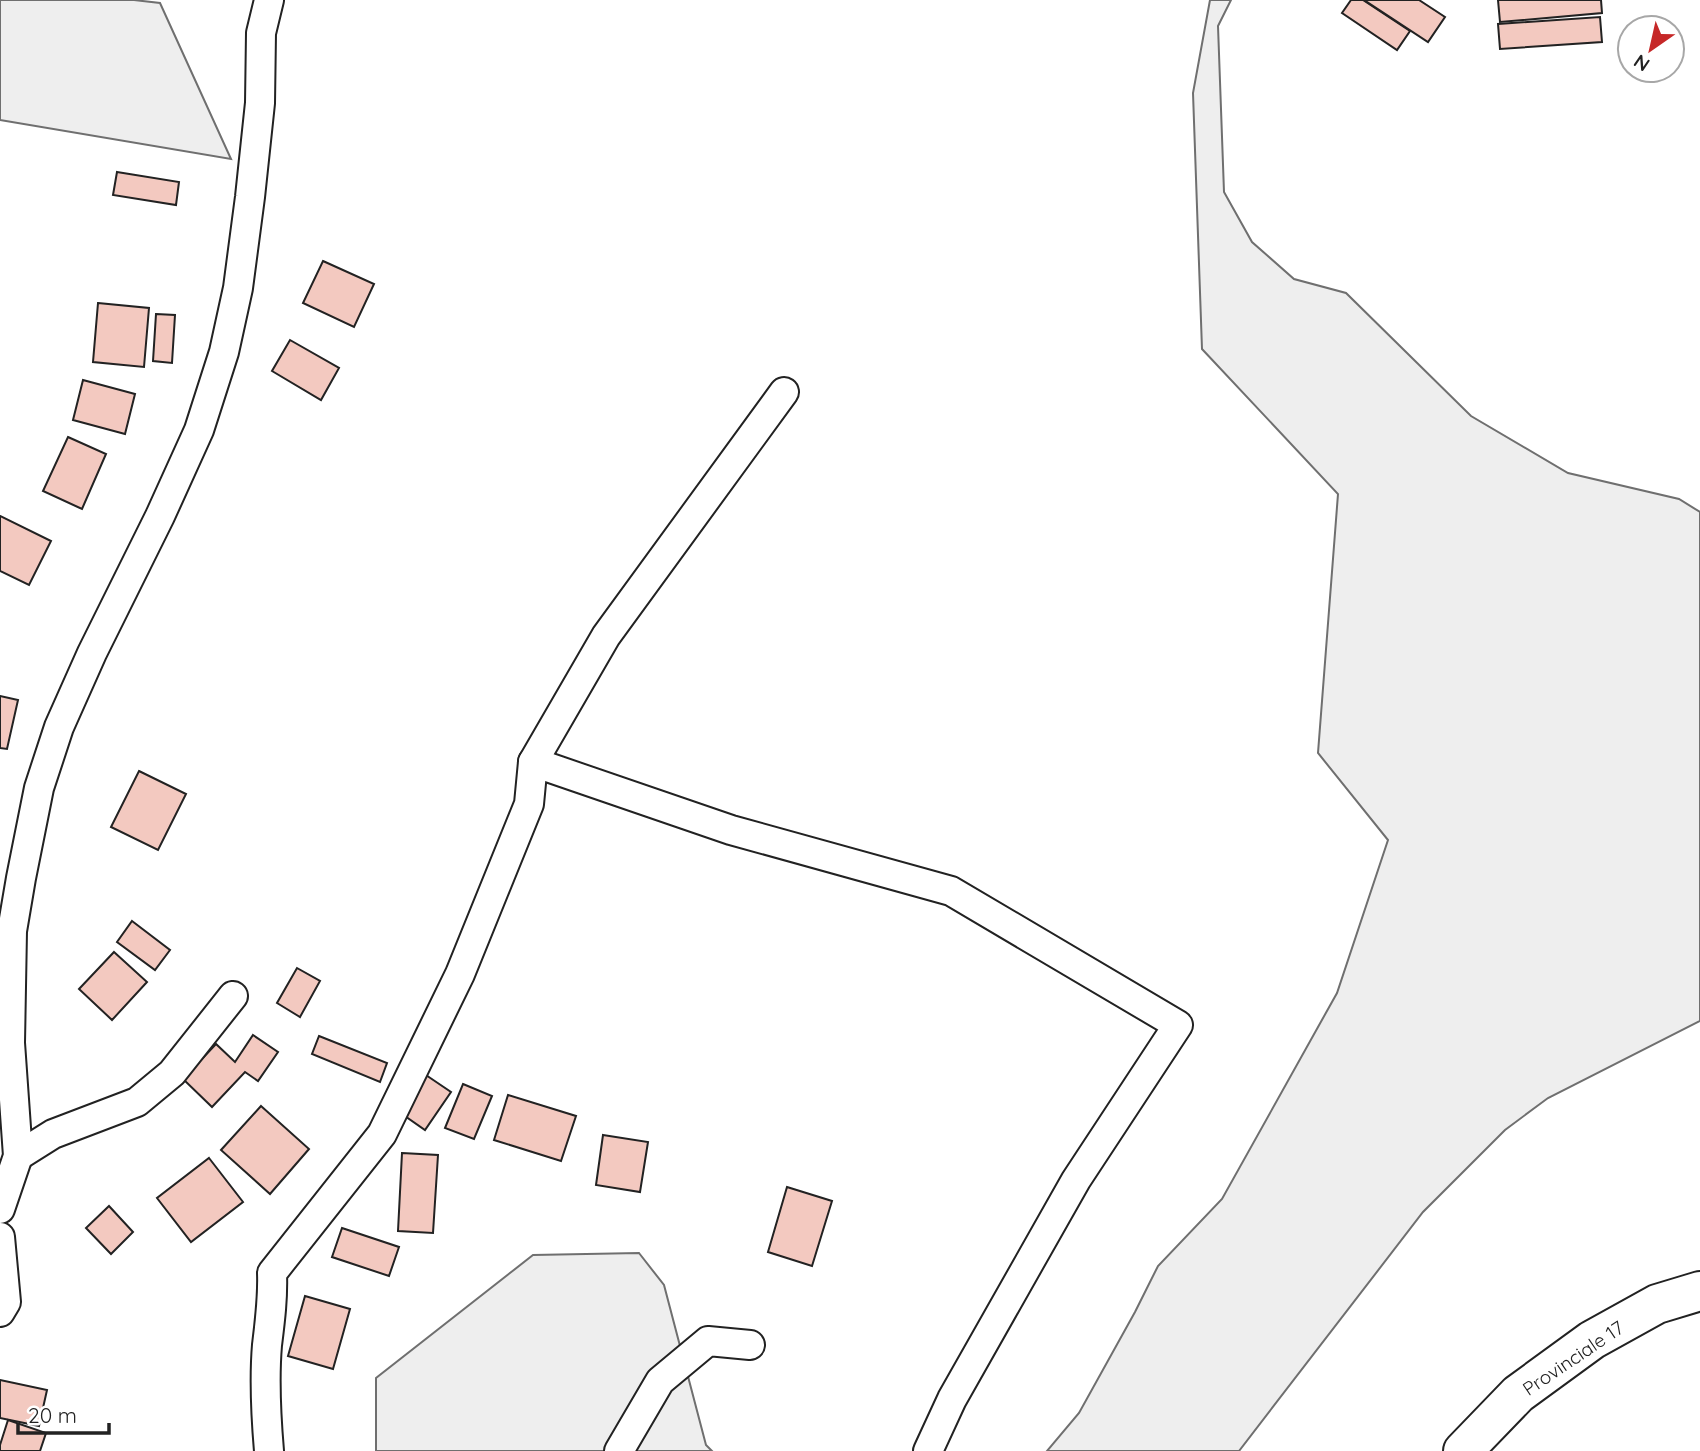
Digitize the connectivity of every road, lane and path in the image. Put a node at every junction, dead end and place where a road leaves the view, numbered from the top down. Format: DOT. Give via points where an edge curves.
graph roads {
  1 [pos="269,0"];
  2 [pos="784,392"];
  3 [pos="533,762"];
  4 [pos="233,996"];
  5 [pos="18,1156"];
  6 [pos="0,1209"];
  7 [pos="0,1237"];
  8 [pos="1700,1291"];
  9 [pos="0,1312"];
  10 [pos="750,1345"];
  11 [pos="269,1451"];
  12 [pos="619,1451"];
  13 [pos="928,1451"];
  14 [pos="1463,1451"];
  1 -- 5 [label="street" via="261,33 260,103 247,223 224,352 199,430 92,653 59,727 39,788 12,930 9,1043"];
  2 -- 3 [label="street" via="607,636"];
  3 -- 11 [label="street" via="528,804 460,974 382,1134 272,1273 265,1411"];
  3 -- 13 [label="street" via="731,830 951,891 1178,1025 1076,1180 952,1399"];
  4 -- 5 [label="street" via="172,1073 137,1102 53,1134"];
  5 -- 6 [label="street"];
  7 -- 9 [label="street" via="6,1302"];
  8 -- 14 [label="main road, Provinciale 17" via="1657,1304 1592,1340 1518,1394"];
  10 -- 12 [label="street" via="708,1341 660,1381"];
}
